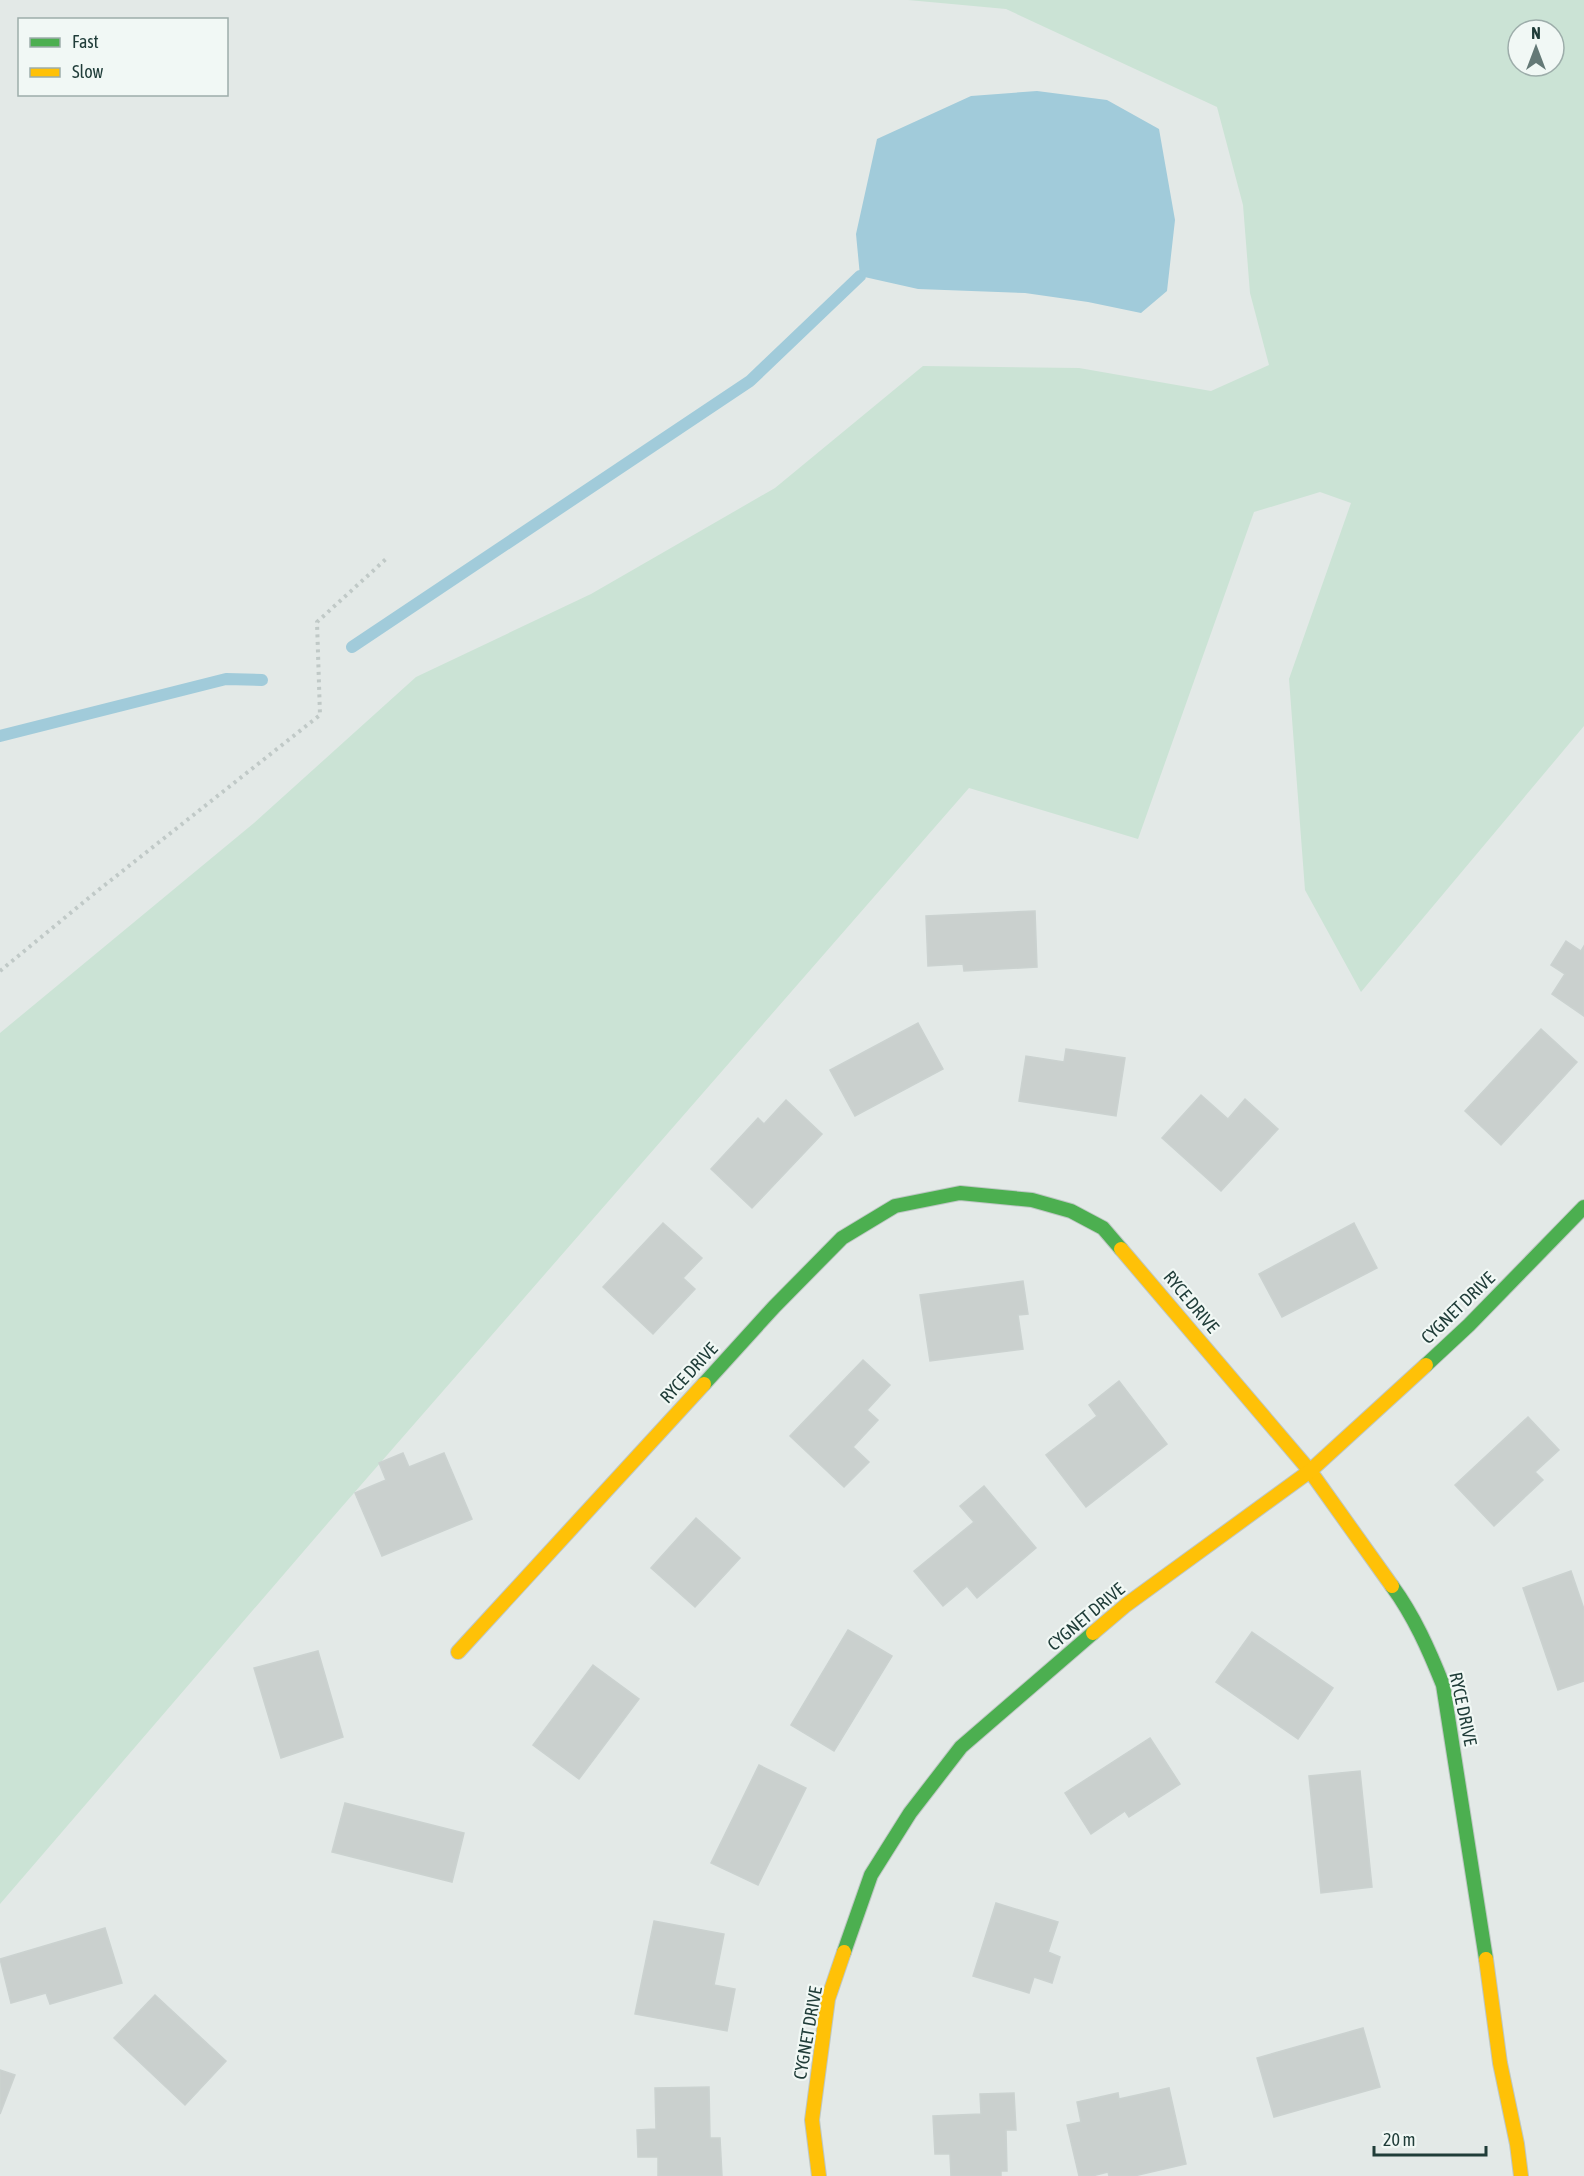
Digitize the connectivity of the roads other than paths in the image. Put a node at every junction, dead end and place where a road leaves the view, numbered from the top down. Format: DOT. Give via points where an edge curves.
graph roads {
  1 [pos="1584,1208"];
  2 [pos="1310,1471"];
  3 [pos="458,1652"];
  4 [pos="819,2176"];
  5 [pos="1521,2176"];
  1 -- 2 [label="street, CYGNET DRIVE" via="1469,1325"];
  2 -- 3 [label="street, RYCE DRIVE" via="1103,1228 1071,1211 1032,1200 960,1193 895,1206 842,1238 766,1315"];
  2 -- 4 [label="street, CYGNET DRIVE" via="1126,1605 961,1747 910,1813 871,1875 828,1999 812,2120"];
  2 -- 5 [label="street, RYCE DRIVE" via="1405,1605 1443,1685 1500,2063"];
}
